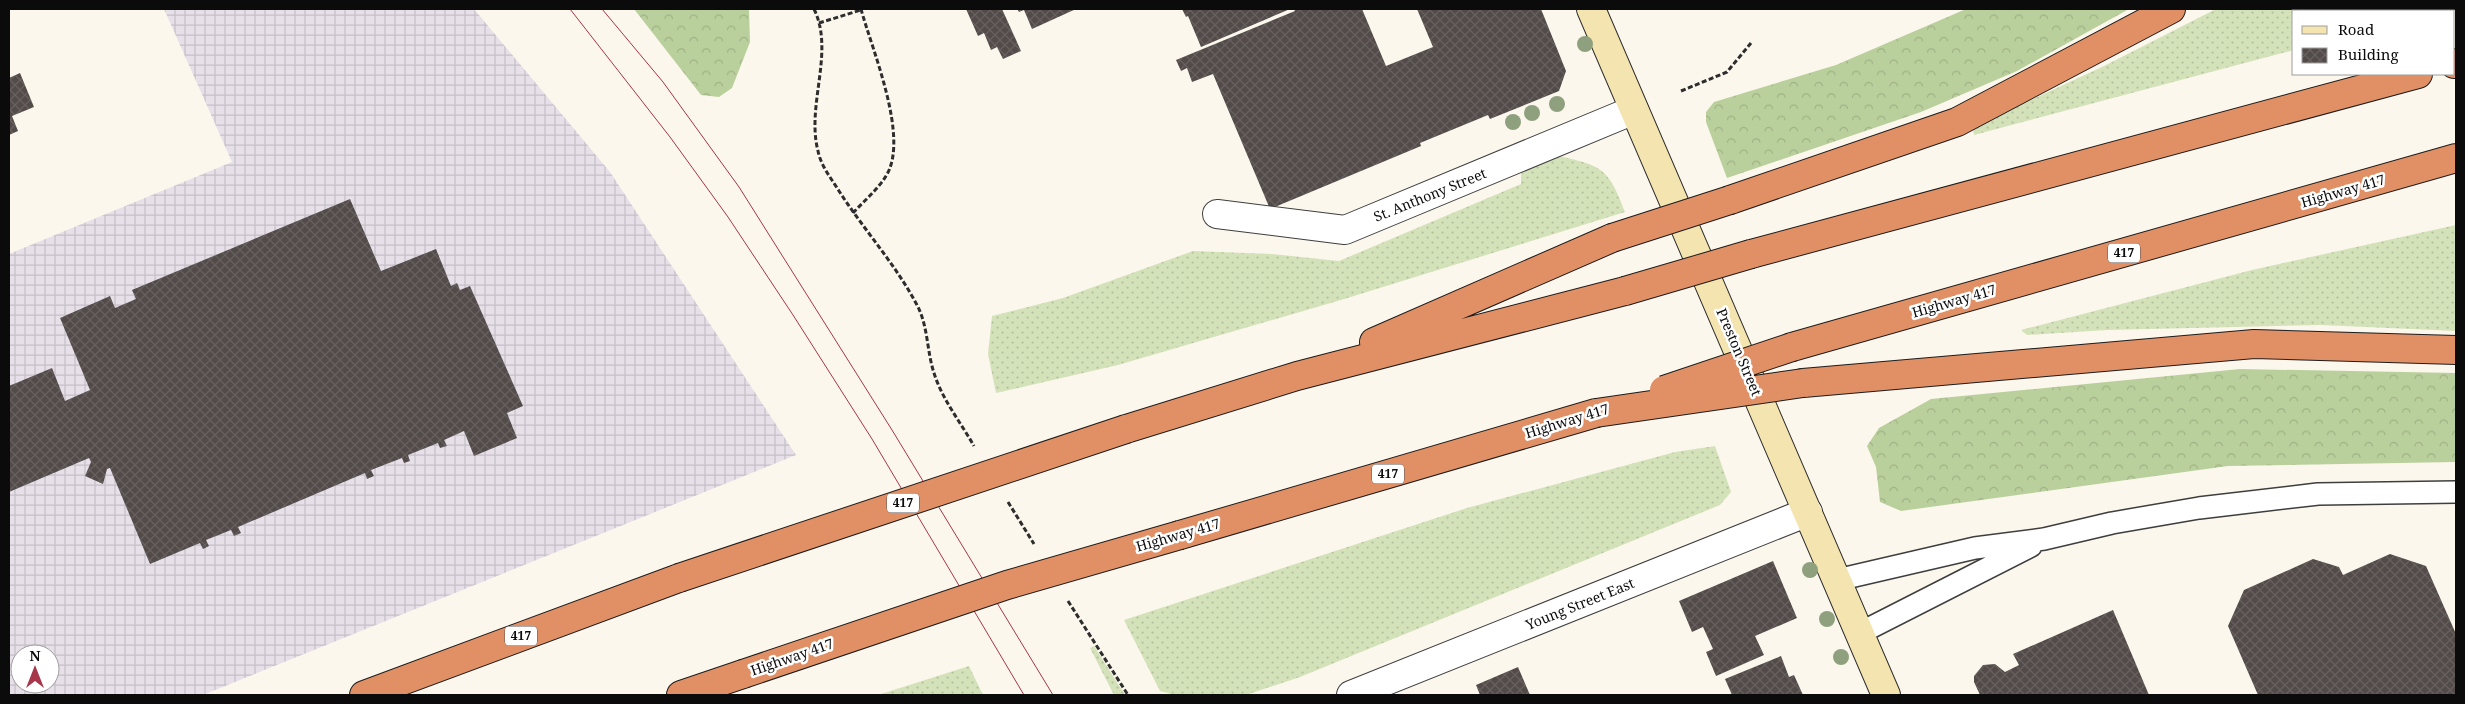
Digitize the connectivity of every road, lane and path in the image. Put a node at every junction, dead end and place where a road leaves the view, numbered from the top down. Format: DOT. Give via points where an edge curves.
graph roads {
  1 [pos="814,9"];
  2 [pos="861,9"];
  3 [pos="1591,9"];
  4 [pos="2171,9"];
  5 [pos="819,23"];
  6 [pos="1751,43"];
  7 [pos="2414,75"];
  8 [pos="1681,91"];
  9 [pos="1634,110"];
  10 [pos="2456,158"];
  11 [pos="1217,214"];
  12 [pos="2456,350"];
  13 [pos="1297,376"];
  14 [pos="1596,413"];
  15 [pos="2452,493"];
  16 [pos="1808,512"];
  17 [pos="2044,539"];
  18 [pos="1837,580"];
  19 [pos="1860,633"];
  20 [pos="364,695"];
  21 [pos="681,695"];
  22 [pos="1351,695"];
  23 [pos="1886,695"];
  1 -- 5 [label="path"];
  2 -- 5 [label="path"];
  2 -- 5 [label="path" via="896,144 886,176 853,213 823,166 818,152 814,128 820,57"];
  3 -- 9 [label="main road, Preston Street"];
  4 -- 13 [label="highway, bridge" via="1957,122 1612,238"];
  6 -- 8 [label="path" via="1727,72"];
  7 -- 13 [label="highway, 417, bridge" via="1625,291"];
  9 -- 11 [label="street, St. Anthony Street" via="1345,230"];
  9 -- 16 [label="main road, Preston Street"];
  10 -- 14 [label="highway, Highway 417 / 417, bridge" via="1792,347"];
  12 -- 14 [label="highway, bridge" via="2254,344 1803,383"];
  13 -- 20 [label="highway, 417, bridge" via="1126,429 679,578"];
  14 -- 21 [label="highway, Highway 417 / 417, bridge" via="1007,585"];
  15 -- 17 [label="lane" via="2318,494 2209,506"];
  16 -- 18 [label="main road, Preston Street"];
  16 -- 22 [label="street, Young Street East"];
  17 -- 18 [label="lane" via="1975,548"];
  17 -- 19 [label="lane"];
  18 -- 19 [label="main road, Preston Street"];
  19 -- 23 [label="main road, Preston Street"];
}
